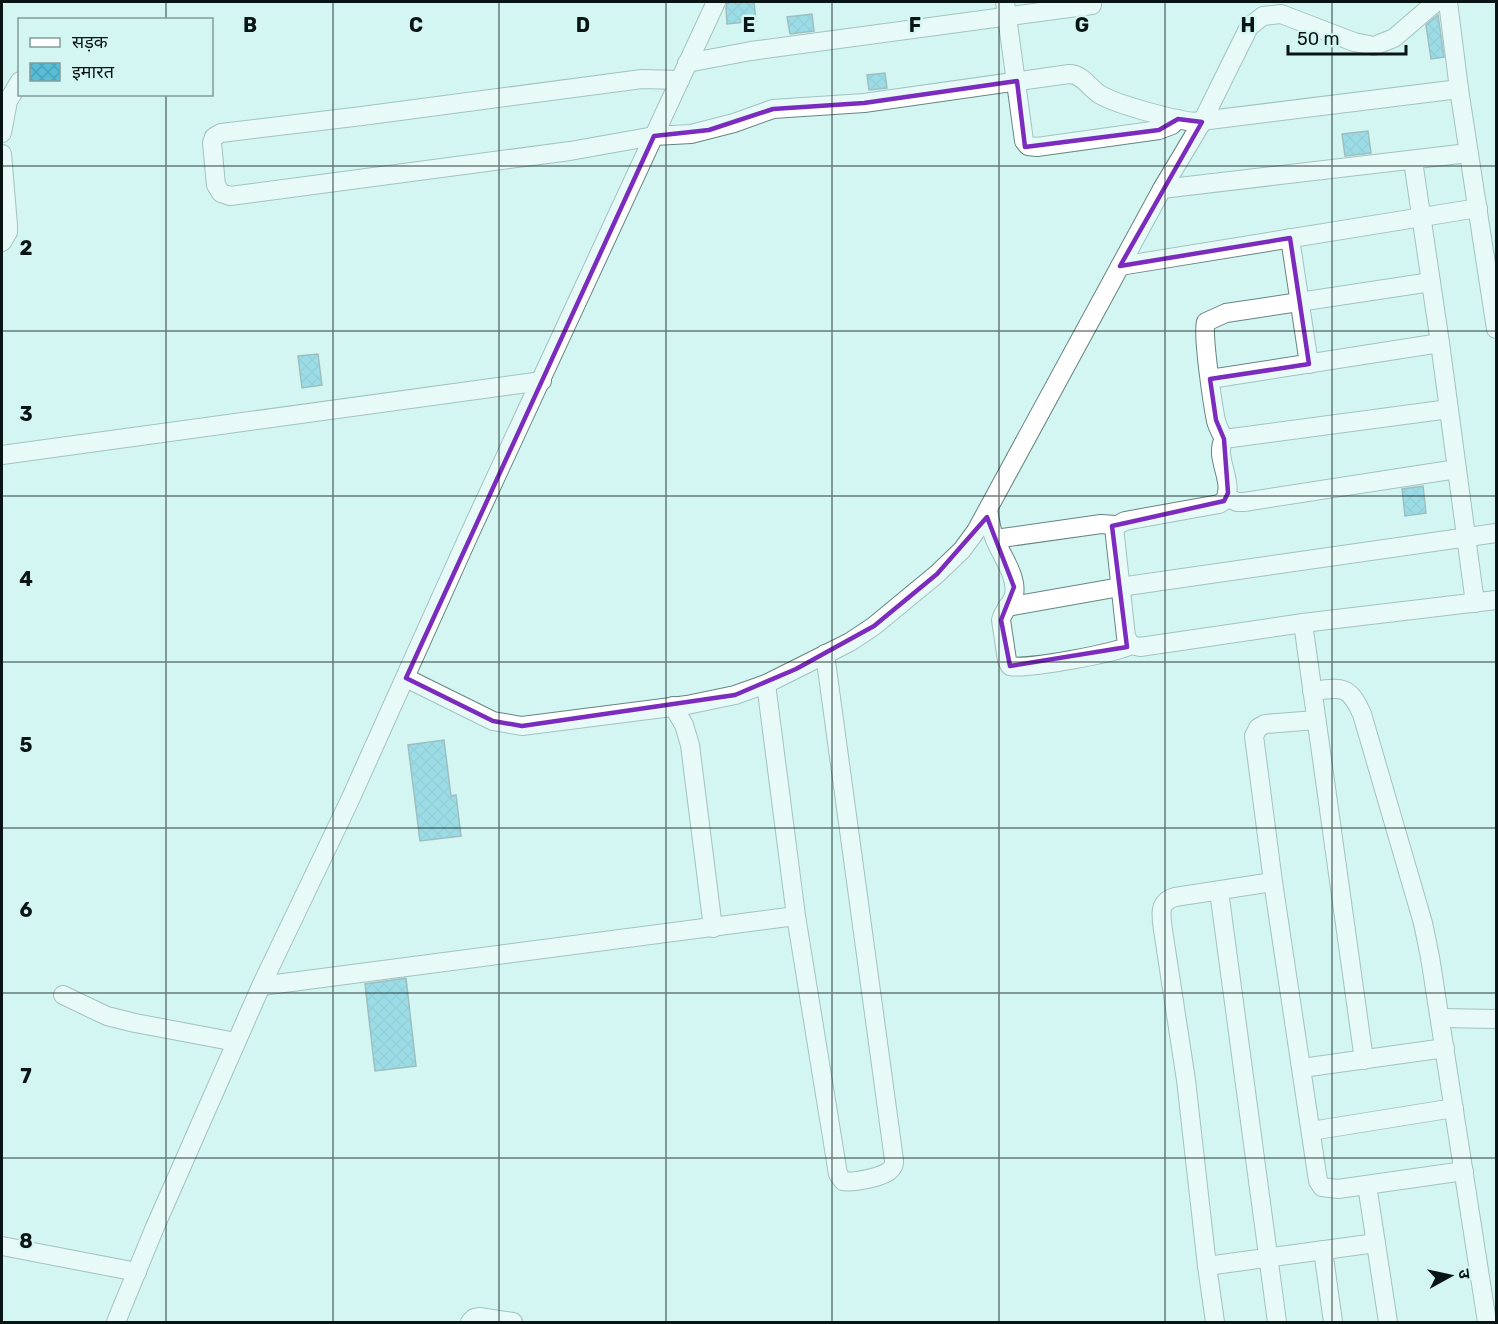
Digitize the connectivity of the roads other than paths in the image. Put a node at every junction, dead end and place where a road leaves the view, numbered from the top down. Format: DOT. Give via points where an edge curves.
graph roads {
  1 [pos="716,2"];
  2 [pos="1436,2"];
  3 [pos="1448,2"];
  4 [pos="1092,5"];
  5 [pos="1006,9"];
  6 [pos="687,63"];
  7 [pos="680,80"];
  8 [pos="1017,81"];
  9 [pos="18,84"];
  10 [pos="1459,89"];
  11 [pos="1178,119"];
  12 [pos="1202,122"];
  13 [pos="2,133"];
  14 [pos="654,136"];
  15 [pos="1468,153"];
  16 [pos="2,154"];
  17 [pos="1413,161"];
  18 [pos="1162,189"];
  19 [pos="1478,208"];
  20 [pos="1422,217"];
  21 [pos="1290,238"];
  22 [pos="2,242"];
  23 [pos="1120,266"];
  24 [pos="1431,282"];
  25 [pos="1300,302"];
  26 [pos="1497,329"];
  27 [pos="1440,343"];
  28 [pos="1309,364"];
  29 [pos="1210,379"];
  30 [pos="542,381"];
  31 [pos="1449,409"];
  32 [pos="1224,439"];
  33 [pos="2,454"];
  34 [pos="1457,469"];
  35 [pos="1227,497"];
  36 [pos="988,510"];
  37 [pos="1115,525"];
  38 [pos="1497,533"];
  39 [pos="1466,537"];
  40 [pos="995,540"];
  41 [pos="1120,587"];
  42 [pos="1497,600"];
  43 [pos="1475,603"];
  44 [pos="1007,607"];
  45 [pos="1303,623"];
  46 [pos="1131,645"];
  47 [pos="825,654"];
  48 [pos="406,678"];
  49 [pos="766,684"];
  50 [pos="1312,691"];
  51 [pos="673,706"];
  52 [pos="1316,720"];
  53 [pos="1273,882"];
  54 [pos="1219,891"];
  55 [pos="796,916"];
  56 [pos="713,927"];
  57 [pos="261,986"];
  58 [pos="63,995"];
  59 [pos="1441,1018"];
  60 [pos="1497,1019"];
  61 [pos="236,1042"];
  62 [pos="1445,1048"];
  63 [pos="1364,1060"];
  64 [pos="1302,1068"];
  65 [pos="1454,1108"];
  66 [pos="1311,1131"];
  67 [pos="1464,1171"];
  68 [pos="1367,1185"];
  69 [pos="1376,1243"];
  70 [pos="2,1246"];
  71 [pos="1323,1250"];
  72 [pos="1268,1258"];
  73 [pos="1207,1266"];
  74 [pos="137,1272"];
  75 [pos="116,1323"];
  76 [pos="470,1323"];
  77 [pos="513,1323"];
  78 [pos="1215,1323"];
  79 [pos="1277,1323"];
  80 [pos="1334,1323"];
  81 [pos="1388,1323"];
  82 [pos="1487,1323"];
  1 -- 6 [label="street"];
  2 -- 12 [label="street" via="1394,38 1374,46 1281,14 1263,16 1249,27"];
  3 -- 10 [label="street"];
  4 -- 5 [label="street"];
  5 -- 6 [label="street"];
  5 -- 8 [label="street"];
  6 -- 7 [label="street"];
  7 -- 14 [label="street"];
  7 -- 14 [label="street" via="642,79 244,129 221,133 212,143 218,190 230,196 570,151"];
  8 -- 11 [label="street" via="1074,74 1105,97"];
  8 -- 11 [label="street" via="1024,141 1032,147 1160,130"];
  8 -- 14 [label="street" via="864,103 773,109 709,130"];
  9 -- 13 [label="street" via="8,101"];
  10 -- 12 [label="street"];
  10 -- 15 [label="street"];
  11 -- 12 [label="street"];
  12 -- 18 [label="street"];
  14 -- 30 [label="street"];
  15 -- 17 [label="street"];
  15 -- 19 [label="street"];
  16 -- 22 [label="street" via="8,232"];
  17 -- 18 [label="street"];
  17 -- 20 [label="street"];
  18 -- 23 [label="street"];
  19 -- 20 [label="street"];
  19 -- 26 [label="street"];
  20 -- 21 [label="street"];
  20 -- 24 [label="street"];
  21 -- 23 [label="street"];
  21 -- 25 [label="street"];
  23 -- 36 [label="street"];
  24 -- 25 [label="street"];
  24 -- 27 [label="street"];
  25 -- 28 [label="street"];
  25 -- 29 [label="street" via="1226,313 1206,322"];
  27 -- 28 [label="street"];
  27 -- 31 [label="street"];
  28 -- 29 [label="street"];
  29 -- 32 [label="street" via="1216,420"];
  30 -- 33 [label="street"];
  30 -- 48 [label="street"];
  31 -- 32 [label="street"];
  31 -- 34 [label="street"];
  32 -- 35 [label="street" via="1221,447"];
  34 -- 35 [label="street" via="1244,502"];
  34 -- 39 [label="street"];
  35 -- 37 [label="street" via="1219,504"];
  36 -- 40 [label="street"];
  36 -- 47 [label="street" via="962,550 938,574 874,626"];
  37 -- 40 [label="street"];
  37 -- 41 [label="street"];
  38 -- 39 [label="street"];
  39 -- 41 [label="street"];
  39 -- 43 [label="street"];
  40 -- 44 [label="street" via="1014,587"];
  41 -- 44 [label="street"];
  41 -- 46 [label="street" via="1126,637"];
  42 -- 43 [label="street"];
  43 -- 45 [label="street"];
  44 -- 46 [label="street" via="1001,626 1010,666"];
  45 -- 46 [label="street" via="1140,647"];
  45 -- 50 [label="street"];
  47 -- 49 [label="street"];
  47 -- 55 [label="street" via="894,1152 890,1172 856,1181 839,1178"];
  48 -- 51 [label="street" via="481,716 522,726"];
  48 -- 57 [label="street"];
  49 -- 51 [label="street" via="735,695"];
  49 -- 55 [label="street"];
  50 -- 52 [label="street"];
  50 -- 59 [label="street" via="1332,688 1349,692 1362,714 1423,923"];
  51 -- 56 [label="street" via="689,739"];
  52 -- 53 [label="street" via="1265,724 1254,736"];
  52 -- 63 [label="street"];
  53 -- 54 [label="street"];
  53 -- 64 [label="street"];
  54 -- 72 [label="street"];
  54 -- 73 [label="street" via="1170,898 1161,912 1186,1080"];
  55 -- 56 [label="street"];
  56 -- 57 [label="street"];
  57 -- 61 [label="street"];
  58 -- 61 [label="street" via="116,1018"];
  59 -- 60 [label="street"];
  59 -- 62 [label="street"];
  61 -- 74 [label="street"];
  62 -- 63 [label="street"];
  62 -- 65 [label="street"];
  63 -- 64 [label="street"];
  64 -- 66 [label="street"];
  65 -- 66 [label="street"];
  65 -- 67 [label="street"];
  66 -- 68 [label="street" via="1316,1174 1322,1187"];
  67 -- 68 [label="street"];
  67 -- 82 [label="street"];
  68 -- 69 [label="street"];
  69 -- 71 [label="street"];
  69 -- 81 [label="street"];
  70 -- 74 [label="street"];
  71 -- 72 [label="street"];
  71 -- 80 [label="street"];
  72 -- 73 [label="street"];
  72 -- 79 [label="street"];
  73 -- 78 [label="street"];
  74 -- 75 [label="street"];
  76 -- 77 [label="street" via="479,1317"];
}
